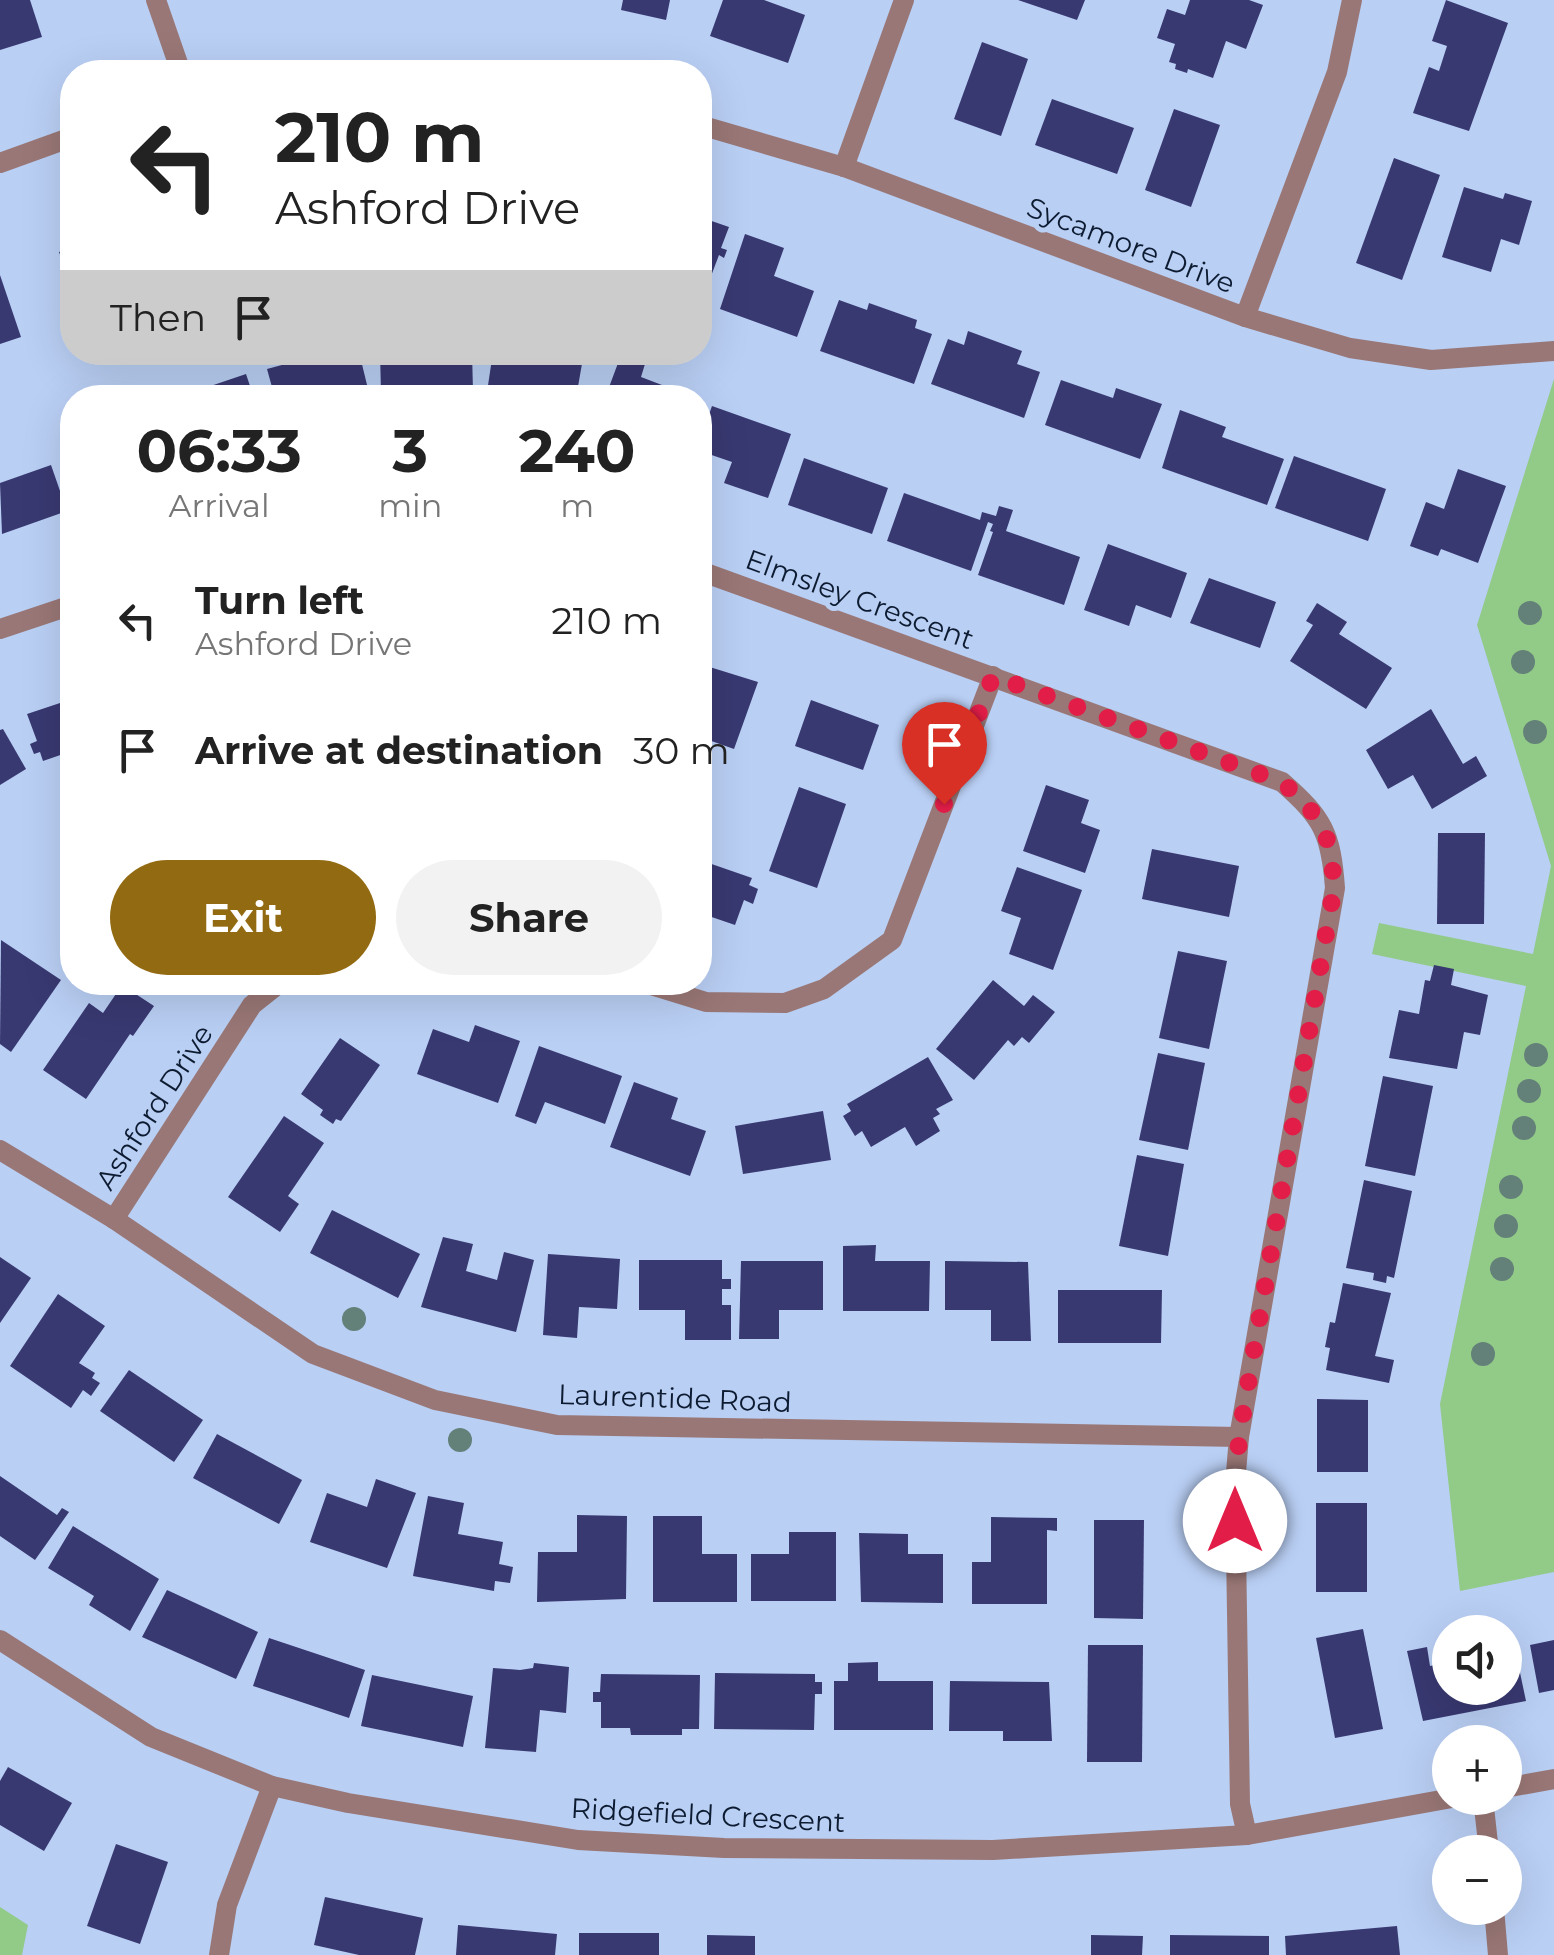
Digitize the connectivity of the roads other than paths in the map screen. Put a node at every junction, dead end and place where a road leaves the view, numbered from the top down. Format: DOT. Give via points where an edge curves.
graph roads {
  1 [pos="156,0"];
  2 [pos="904,0"];
  3 [pos="1352,0"];
  4 [pos="177,60"];
  5 [pos="712,128"];
  6 [pos="60,142"];
  7 [pos="0,163"];
  8 [pos="844,167"];
  9 [pos="1245,317"];
  10 [pos="1554,351"];
  11 [pos="712,575"];
  12 [pos="60,608"];
  13 [pos="0,630"];
  14 [pos="993,676"];
  15 [pos="264,995"];
  16 [pos="683,995"];
  17 [pos="0,1150"];
  18 [pos="114,1219"];
  19 [pos="1239,1437"];
  20 [pos="0,1640"];
  21 [pos="1554,1779"];
  22 [pos="1522,1785"];
  23 [pos="272,1786"];
  24 [pos="1432,1802"];
  25 [pos="1248,1835"];
  26 [pos="1495,1925"];
  27 [pos="219,1955"];
  28 [pos="1498,1955"];
  1 -- 4 [label="street"];
  2 -- 8 [label="street"];
  3 -- 9 [label="street" via="1337,72"];
  5 -- 8 [label="street, Sycamore Drive"];
  6 -- 7 [label="street"];
  8 -- 9 [label="street, Sycamore Drive"];
  9 -- 10 [label="street, Sycamore Drive" via="1350,348 1432,360"];
  11 -- 14 [label="street, Elmsley Crescent"];
  12 -- 13 [label="street"];
  14 -- 16 [label="street" via="892,940 824,989 785,1002 706,1002"];
  14 -- 19 [label="street, Elmsley Crescent" via="1282,782 1314,810 1332,850 1334,888"];
  15 -- 18 [label="street, Ashford Drive"];
  17 -- 18 [label="street, Laurentide Road"];
  18 -- 19 [label="street, Laurentide Road" via="314,1354 435,1400 557,1425"];
  19 -- 25 [label="street, Elmsley Crescent" via="1234,1484 1240,1786"];
  20 -- 23 [label="street, Ridgefield Crescent" via="151,1737"];
  21 -- 22 [label="street"];
  23 -- 25 [label="street, Ridgefield Crescent" via="578,1840 724,1848 993,1850"];
  23 -- 27 [label="street" via="227,1905"];
  24 -- 25 [label="street, Ridgefield Crescent"];
  26 -- 28 [label="street"];
}
